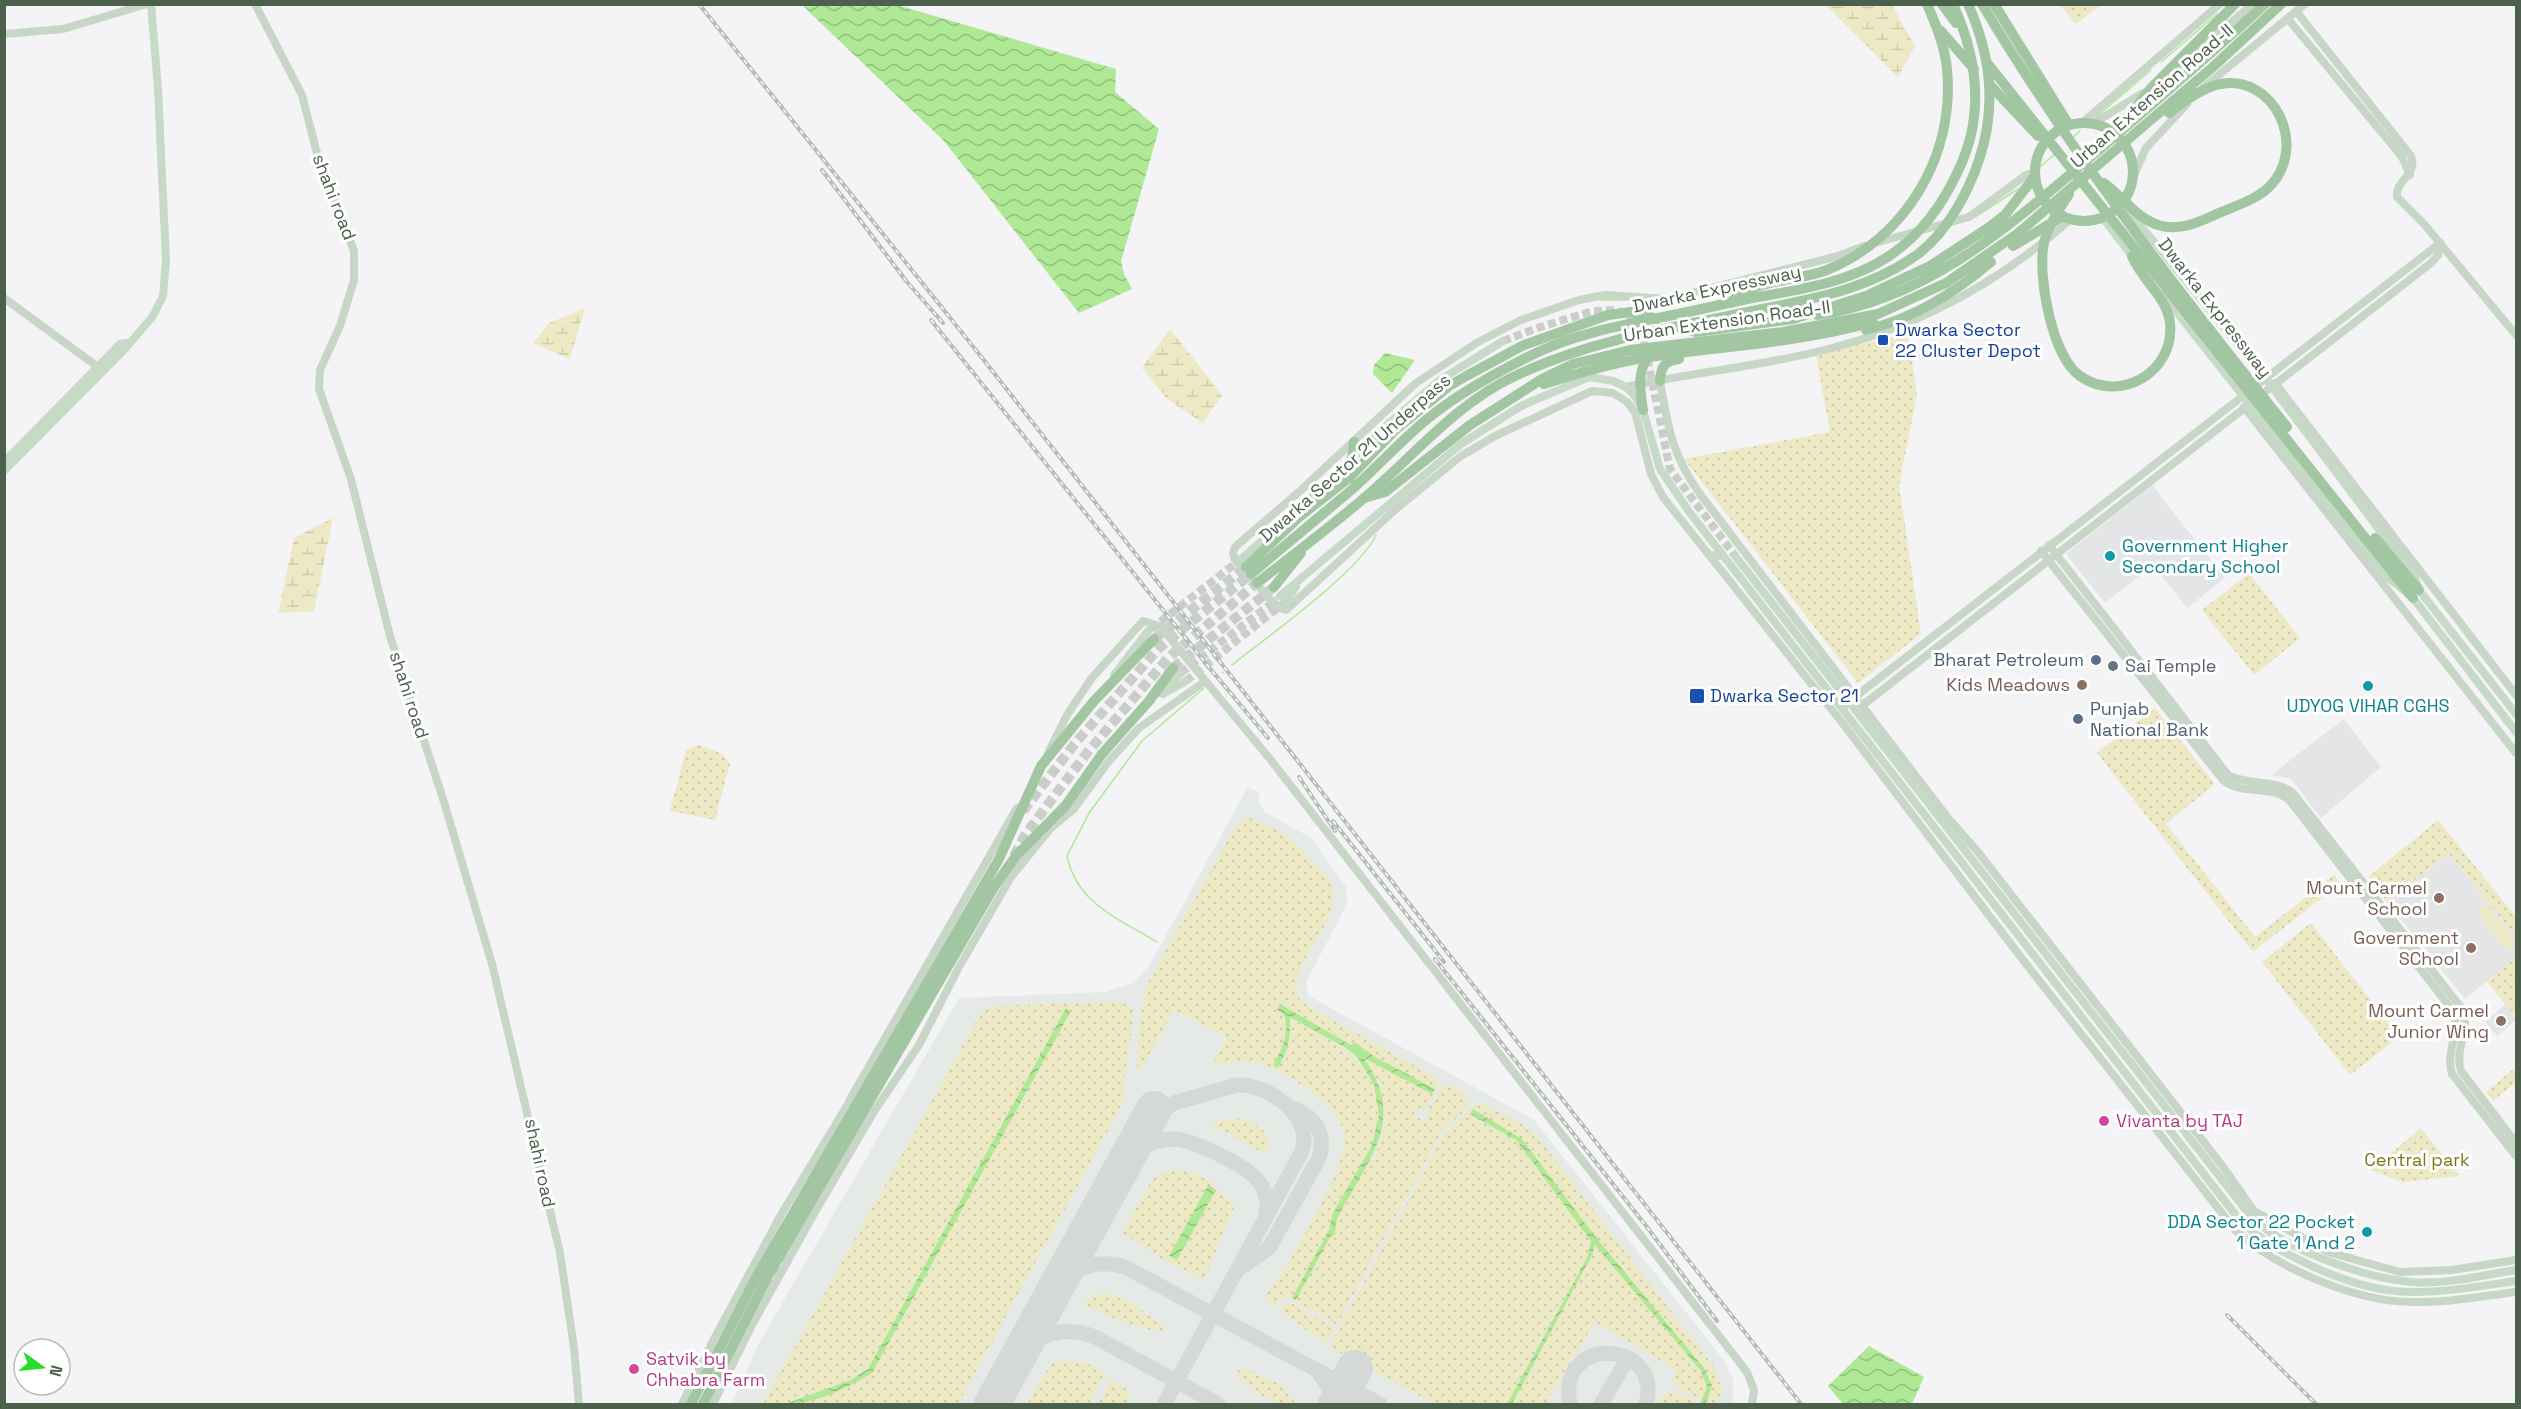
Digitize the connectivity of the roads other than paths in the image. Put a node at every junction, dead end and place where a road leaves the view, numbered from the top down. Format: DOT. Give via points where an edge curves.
graph roads {
  1 [pos="149,4"];
  2 [pos="255,4"];
  3 [pos="1919,4"];
  4 [pos="1927,4"];
  5 [pos="1942,4"];
  6 [pos="1953,4"];
  7 [pos="1968,4"];
  8 [pos="1982,4"];
  9 [pos="1994,4"];
  10 [pos="2220,4"];
  11 [pos="2235,4"];
  12 [pos="2253,4"];
  13 [pos="2305,4"];
  14 [pos="2273,7"];
  15 [pos="2294,8"];
  16 [pos="2288,19"];
  17 [pos="4,34"];
  18 [pos="2088,123"];
  19 [pos="2139,123"];
  20 [pos="2069,125"];
  21 [pos="2045,142"];
  22 [pos="2035,174"];
  23 [pos="2410,175"];
  24 [pos="2095,176"];
  25 [pos="2133,177"];
  26 [pos="2073,186"];
  27 [pos="2122,203"];
  28 [pos="2067,217"];
  29 [pos="2102,217"];
  30 [pos="2018,234"];
  31 [pos="2127,242"];
  32 [pos="2440,243"];
  33 [pos="4,298"];
  34 [pos="1730,303"];
  35 [pos="1793,319"];
  36 [pos="1696,332"];
  37 [pos="2517,335"];
  38 [pos="1503,341"];
  39 [pos="1667,350"];
  40 [pos="2287,363"];
  41 [pos="101,369"];
  42 [pos="2293,370"];
  43 [pos="1511,372"];
  44 [pos="1660,381"];
  45 [pos="2270,383"];
  46 [pos="1639,384"];
  47 [pos="1626,387"];
  48 [pos="2243,396"];
  49 [pos="2247,405"];
  50 [pos="1643,410"];
  51 [pos="1354,442"];
  52 [pos="1352,460"];
  53 [pos="4,462"];
  54 [pos="4,471"];
  55 [pos="1350,477"];
  56 [pos="1348,493"];
  57 [pos="1365,498"];
  58 [pos="1384,513"];
  59 [pos="1299,517"];
  60 [pos="1304,528"];
  61 [pos="2366,532"];
  62 [pos="1312,539"];
  63 [pos="2049,545"];
  64 [pos="2041,551"];
  65 [pos="1710,555"];
  66 [pos="1723,556"];
  67 [pos="1736,556"];
  68 [pos="2052,557"];
  69 [pos="1249,571"];
  70 [pos="2416,594"];
  71 [pos="1280,595"];
  72 [pos="1151,635"];
  73 [pos="1180,674"];
  74 [pos="1204,682"];
  75 [pos="2517,695"];
  76 [pos="1149,701"];
  77 [pos="1849,702"];
  78 [pos="1856,710"];
  79 [pos="2517,714"];
  80 [pos="2517,732"];
  81 [pos="2517,753"];
  82 [pos="1041,766"];
  83 [pos="851,1106"];
  84 [pos="2517,1143"];
  85 [pos="2517,1156"];
  86 [pos="2267,1242"];
  87 [pos="2262,1250"];
  88 [pos="2517,1260"];
  89 [pos="2517,1270"];
  90 [pos="2517,1281"];
  91 [pos="2517,1292"];
  92 [pos="579,1404"];
  93 [pos="682,1404"];
  94 [pos="691,1404"];
  95 [pos="703,1404"];
  96 [pos="713,1404"];
  97 [pos="1752,1404"];
  1 -- 17 [label="street" via="63,28"];
  1 -- 41 [label="main road" via="158,89 166,274 159,306"];
  2 -- 92 [label="street, shahi road" via="302,95 318,157 352,241 354,280 340,326 320,369 319,389 351,478 390,636 491,958 560,1253"];
  3 -- 21 [label="highway" via="1972,67"];
  4 -- 34 [label="highway" via="1942,44 1948,93 1933,167 1914,200 1896,224 1864,251 1825,271 1742,291"];
  5 -- 31 [label="highway, Dwarka Expressway"];
  6 -- 34 [label="highway, Dwarka Expressway" via="1971,49 1977,95 1974,118 1963,162 1921,230 1892,254 1851,275"];
  7 -- 43 [label="highway, Dwarka Expressway" via="1989,71 1989,120 1976,167 1961,201 1920,252 1876,279 1833,294 1596,345"];
  8 -- 24 [label="highway, Dwarka Expressway" via="2021,71"];
  9 -- 20 [label="highway"];
  10 -- 18 [label="street"];
  11 -- 19 [label="highway" via="2151,88 2139,103"];
  12 -- 18 [label="street" via="2139,97"];
  13 -- 15 [label="street"];
  14 -- 15 [label="highway, Urban Extension Road-II"];
  14 -- 19 [label="highway, Urban Extension Road-II"];
  15 -- 16 [label="street"];
  15 -- 23 [label="street" via="2409,152 2413,162"];
  16 -- 23 [label="street" via="2402,157"];
  16 -- 25 [label="street" via="2202,87 2146,148"];
  18 -- 20 [label="highway"];
  18 -- 25 [label="highway" via="2113,132 2122,140 2132,163"];
  19 -- 24 [label="highway" via="2156,124 2197,93 2216,85 2242,86 2261,94 2276,108 2286,128 2287,154 2277,178 2259,194 2181,227 2166,227 2145,219"];
  19 -- 26 [label="highway, Urban Extension Road-II"];
  19 -- 35 [label="highway, Urban Extension Road-II" via="1984,245 1941,272 1898,293 1831,313"];
  20 -- 21 [label="highway"];
  21 -- 22 [label="highway"];
  22 -- 28 [label="highway" via="2043,199"];
  22 -- 35 [label="highway" via="2005,215 1930,266 1866,296"];
  22 -- 51 [label="street" via="2026,175 1969,217 1838,256 1668,299 1605,295 1521,320 1431,372"];
  23 -- 32 [label="street" via="2398,187 2397,197"];
  24 -- 61 [label="highway, Dwarka Expressway"];
  25 -- 27 [label="highway"];
  26 -- 30 [label="highway, Urban Extension Road-II"];
  26 -- 31 [label="highway" via="2043,245 2047,293 2056,341 2065,360 2078,375 2105,386 2136,383 2158,367 2168,348 2168,314 2135,263"];
  27 -- 29 [label="highway"];
  27 -- 45 [label="main road"];
  28 -- 29 [label="highway"];
  28 -- 39 [label="highway" via="1938,294 1888,317 1785,341"];
  28 -- 44 [label="street" via="2025,256 1977,289 1906,324 1829,349"];
  29 -- 48 [label="main road"];
  30 -- 39 [label="highway, Urban Extension Road-II" via="1946,283 1878,314"];
  30 -- 39 [label="highway" via="2011,245 1941,300 1881,326 1824,341 1728,354"];
  31 -- 61 [label="highway, Dwarka Expressway"];
  32 -- 37 [label="street"];
  32 -- 40 [label="street"];
  32 -- 42 [label="street" via="2436,259"];
  33 -- 41 [label="street"];
  34 -- 43 [label="highway, Dwarka Expressway" via="1591,332 1537,352"];
  35 -- 36 [label="highway"];
  36 -- 39 [label="highway"];
  36 -- 55 [label="highway" via="1631,312 1608,315 1524,345 1449,386 1395,430"];
  38 -- 52 [label="main road, Dwarka Sector 21 Underpass" via="1440,380"];
  39 -- 44 [label="highway"];
  39 -- 46 [label="highway" via="1648,357"];
  39 -- 57 [label="highway, Urban Extension Road-II" via="1602,355 1573,364 1496,407 1385,492"];
  40 -- 42 [label="street"];
  40 -- 45 [label="street"];
  41 -- 53 [label="main road"];
  41 -- 54 [label="main road"];
  42 -- 45 [label="street"];
  43 -- 56 [label="highway, Dwarka Expressway" via="1479,384 1420,425"];
  43 -- 57 [label="highway, Dwarka Expressway" via="1454,415"];
  44 -- 46 [label="street"];
  44 -- 77 [label="street" via="1674,450 1684,472"];
  45 -- 48 [label="street"];
  45 -- 49 [label="street"];
  45 -- 70 [label="main road" via="2415,577"];
  45 -- 75 [label="street"];
  46 -- 47 [label="street"];
  46 -- 50 [label="highway"];
  47 -- 50 [label="main road"];
  47 -- 58 [label="main road" via="1605,378 1590,377 1521,406 1461,444"];
  48 -- 49 [label="main road"];
  48 -- 63 [label="street"];
  49 -- 68 [label="street"];
  49 -- 70 [label="main road" via="2385,575"];
  49 -- 81 [label="street"];
  50 -- 66 [label="main road" via="1660,469"];
  51 -- 52 [label="highway"];
  51 -- 58 [label="street" via="1235,547 1235,560 1277,607 1286,610"];
  52 -- 55 [label="highway"];
  52 -- 69 [label="main road, Dwarka Sector 21 Underpass"];
  55 -- 56 [label="highway"];
  55 -- 59 [label="highway"];
  56 -- 60 [label="highway, Dwarka Expressway"];
  57 -- 62 [label="highway"];
  58 -- 65 [label="street" via="1476,446 1580,395 1603,391 1619,396 1635,412 1655,482"];
  58 -- 71 [label="main road"];
  59 -- 60 [label="highway"];
  59 -- 69 [label="highway"];
  60 -- 69 [label="highway, Dwarka Expressway"];
  61 -- 70 [label="highway, Dwarka Expressway"];
  62 -- 69 [label="highway"];
  62 -- 71 [label="highway"];
  63 -- 64 [label="street"];
  63 -- 68 [label="street"];
  64 -- 68 [label="street"];
  64 -- 77 [label="street"];
  65 -- 66 [label="main road"];
  65 -- 87 [label="street" via="2230,1225"];
  66 -- 77 [label="main road"];
  67 -- 77 [label="main road"];
  68 -- 78 [label="street"];
  68 -- 84 [label="street" via="2228,775 2285,787 2294,793 2463,1010 2461,1071"];
  68 -- 85 [label="street" via="2223,780 2236,788 2284,795 2290,801 2453,1011 2456,1026 2452,1074"];
  70 -- 79 [label="main road"];
  70 -- 80 [label="main road"];
  72 -- 82 [label="highway"];
  73 -- 76 [label="highway"];
  73 -- 76 [label="main road"];
  74 -- 82 [label="street" via="1165,631 1143,621 1091,679"];
  74 -- 96 [label="street" via="1139,729 1109,761 1074,809 1052,828 1011,877 958,967 919,1045 829,1187"];
  74 -- 97 [label="street" via="1270,759 1748,1372 1754,1390"];
  76 -- 95 [label="highway" via="1102,754 1066,805 1027,844 994,886 820,1185"];
  77 -- 78 [label="main road"];
  78 -- 86 [label="main road" via="2238,1218"];
  78 -- 88 [label="street" via="1978,852 2254,1211 2328,1252 2400,1272 2451,1270"];
  78 -- 89 [label="main road" via="2244,1210 2259,1224 2322,1259 2383,1277 2413,1282"];
  82 -- 83 [label="highway" via="999,859"];
  83 -- 93 [label="street" via="782,1213"];
  83 -- 94 [label="highway" via="735,1314"];
  86 -- 87 [label="main road"];
  86 -- 90 [label="main road" via="2318,1268 2381,1289 2453,1290"];
  87 -- 91 [label="street" via="2310,1277 2393,1301 2444,1301"];
}
